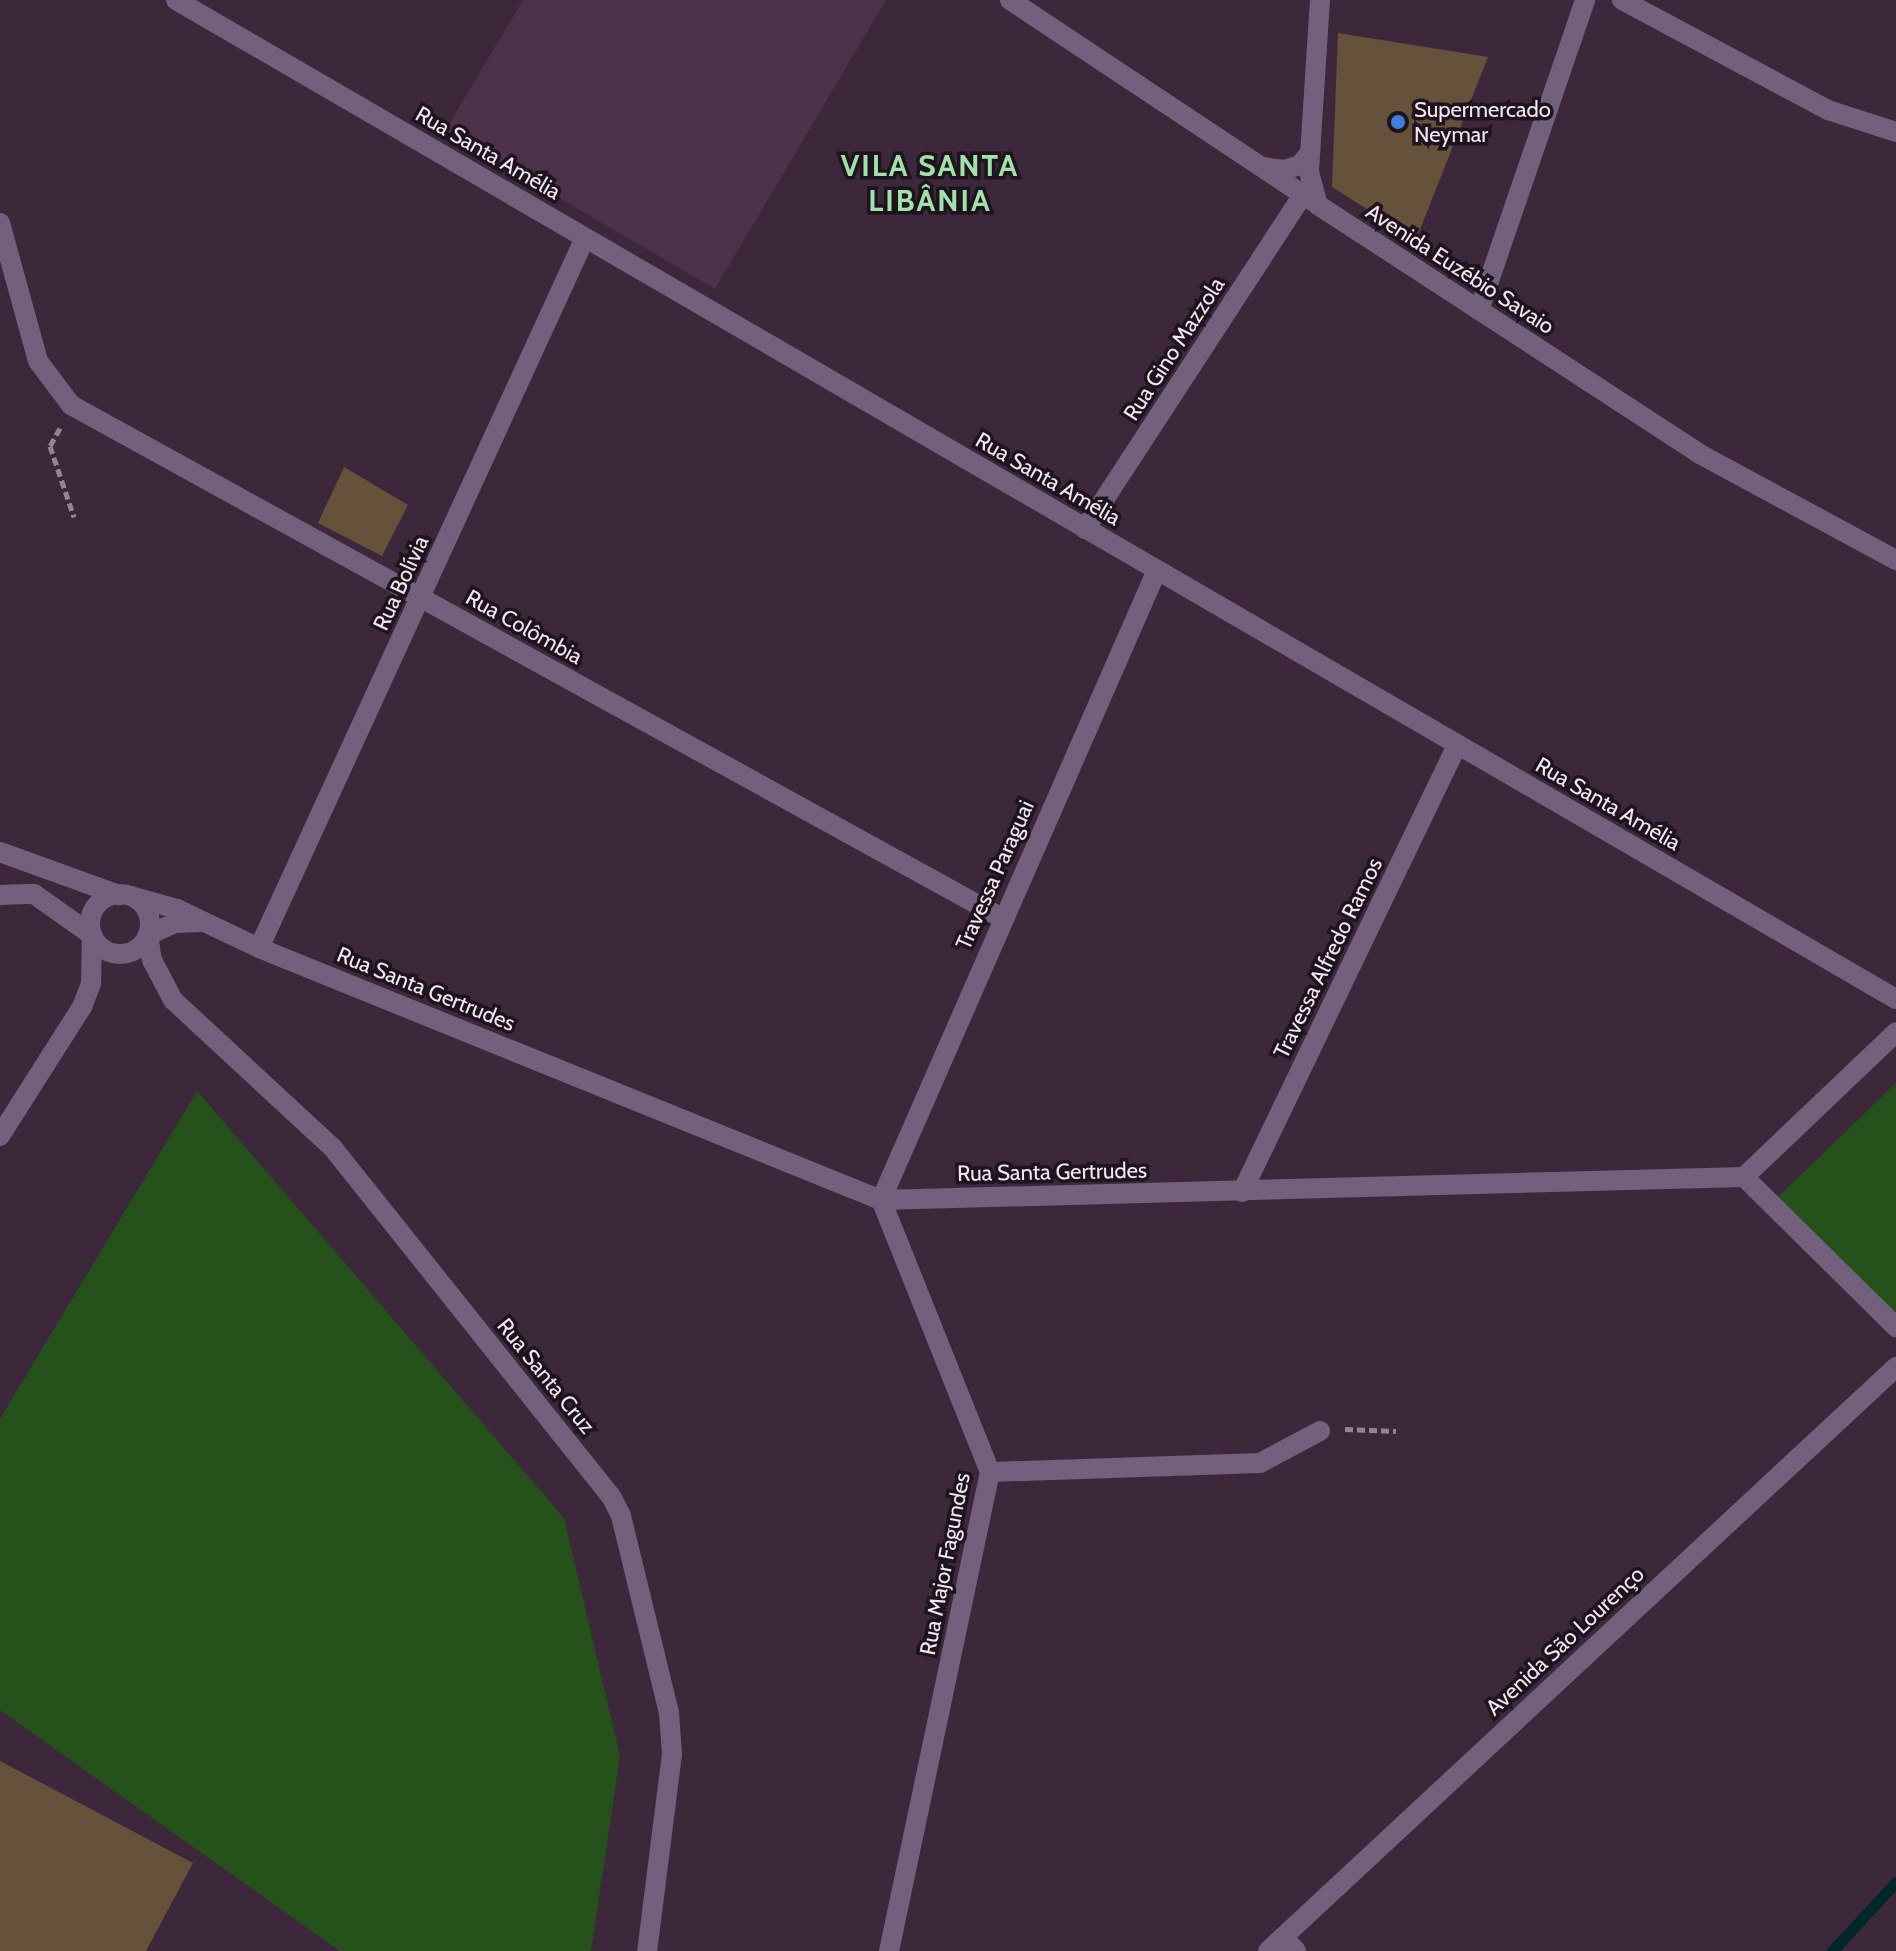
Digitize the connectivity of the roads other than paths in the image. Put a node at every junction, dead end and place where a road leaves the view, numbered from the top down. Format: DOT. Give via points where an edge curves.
graph roads {
  1 [pos="176,0"];
  2 [pos="1010,0"];
  3 [pos="1320,0"];
  4 [pos="1585,0"];
  5 [pos="1622,0"];
  6 [pos="1896,132"];
  7 [pos="1310,153"];
  8 [pos="1259,166"];
  9 [pos="1310,200"];
  10 [pos="0,223"];
  11 [pos="585,238"];
  12 [pos="1479,310"];
  13 [pos="1085,529"];
  14 [pos="1896,560"];
  15 [pos="1157,570"];
  16 [pos="420,598"];
  17 [pos="1458,744"];
  18 [pos="0,852"];
  19 [pos="0,895"];
  20 [pos="125,896"];
  21 [pos="1002,918"];
  22 [pos="201,922"];
  23 [pos="92,935"];
  24 [pos="148,935"];
  25 [pos="259,948"];
  26 [pos="1896,999"];
  27 [pos="1896,1032"];
  28 [pos="0,1136"];
  29 [pos="1744,1177"];
  30 [pos="1242,1192"];
  31 [pos="881,1200"];
  32 [pos="1896,1327"];
  33 [pos="1896,1367"];
  34 [pos="1320,1431"];
  35 [pos="990,1472"];
  36 [pos="1282,1946"];
  37 [pos="647,1951"];
  38 [pos="889,1951"];
  1 -- 11 [label="street, Rua Santa Amélia"];
  2 -- 8 [label="street, Avenida Euzébio Savaio"];
  3 -- 7 [label="street"];
  4 -- 12 [label="street"];
  5 -- 6 [label="street" via="1828,110"];
  7 -- 8 [label="street" via="1300,165 1284,170"];
  7 -- 9 [label="street"];
  8 -- 9 [label="street, Avenida Euzébio Savaio"];
  9 -- 12 [label="street, Avenida Euzébio Savaio"];
  9 -- 13 [label="street, Rua Gino Mazzola"];
  10 -- 16 [label="street, Rua Colômbia" via="38,361 71,405"];
  11 -- 13 [label="street, Rua Santa Amélia"];
  11 -- 16 [label="street, Rua Bolívia"];
  12 -- 14 [label="street, Avenida Euzébio Savaio" via="1698,453"];
  13 -- 15 [label="street, Rua Santa Amélia"];
  15 -- 17 [label="street, Rua Santa Amélia"];
  15 -- 21 [label="street, Travessa Paraguai"];
  16 -- 21 [label="street, Rua Colômbia"];
  16 -- 25 [label="street, Rua Bolívia"];
  17 -- 26 [label="street, Rua Santa Amélia"];
  17 -- 30 [label="street, Travessa Alfredo Ramos"];
  18 -- 20 [label="street"];
  19 -- 23 [label="street" via="34,894"];
  20 -- 22 [label="street, Rua Santa Gertrudes" via="165,904"];
  20 -- 23 [label="street" via="98,904"];
  20 -- 24 [label="street" via="148,911"];
  21 -- 31 [label="street, Travessa Paraguai"];
  22 -- 24 [label="street" via="175,923"];
  22 -- 25 [label="street, Rua Santa Gertrudes"];
  23 -- 24 [label="street" via="110,953 122,955"];
  23 -- 28 [label="street" via="91,983 82,1007"];
  24 -- 37 [label="street, Rua Santa Cruz" via="152,960 173,1000 332,1147 616,1506 669,1713 672,1754"];
  25 -- 31 [label="street, Rua Santa Gertrudes"];
  27 -- 29 [label="street"];
  29 -- 30 [label="street, Rua Santa Gertrudes"];
  29 -- 32 [label="street"];
  30 -- 31 [label="street, Rua Santa Gertrudes"];
  31 -- 35 [label="street, Rua Major Fagundes"];
  33 -- 36 [label="street, Avenida São Lourenço"];
  34 -- 35 [label="street" via="1260,1463"];
  35 -- 38 [label="street, Rua Major Fagundes"];
}
